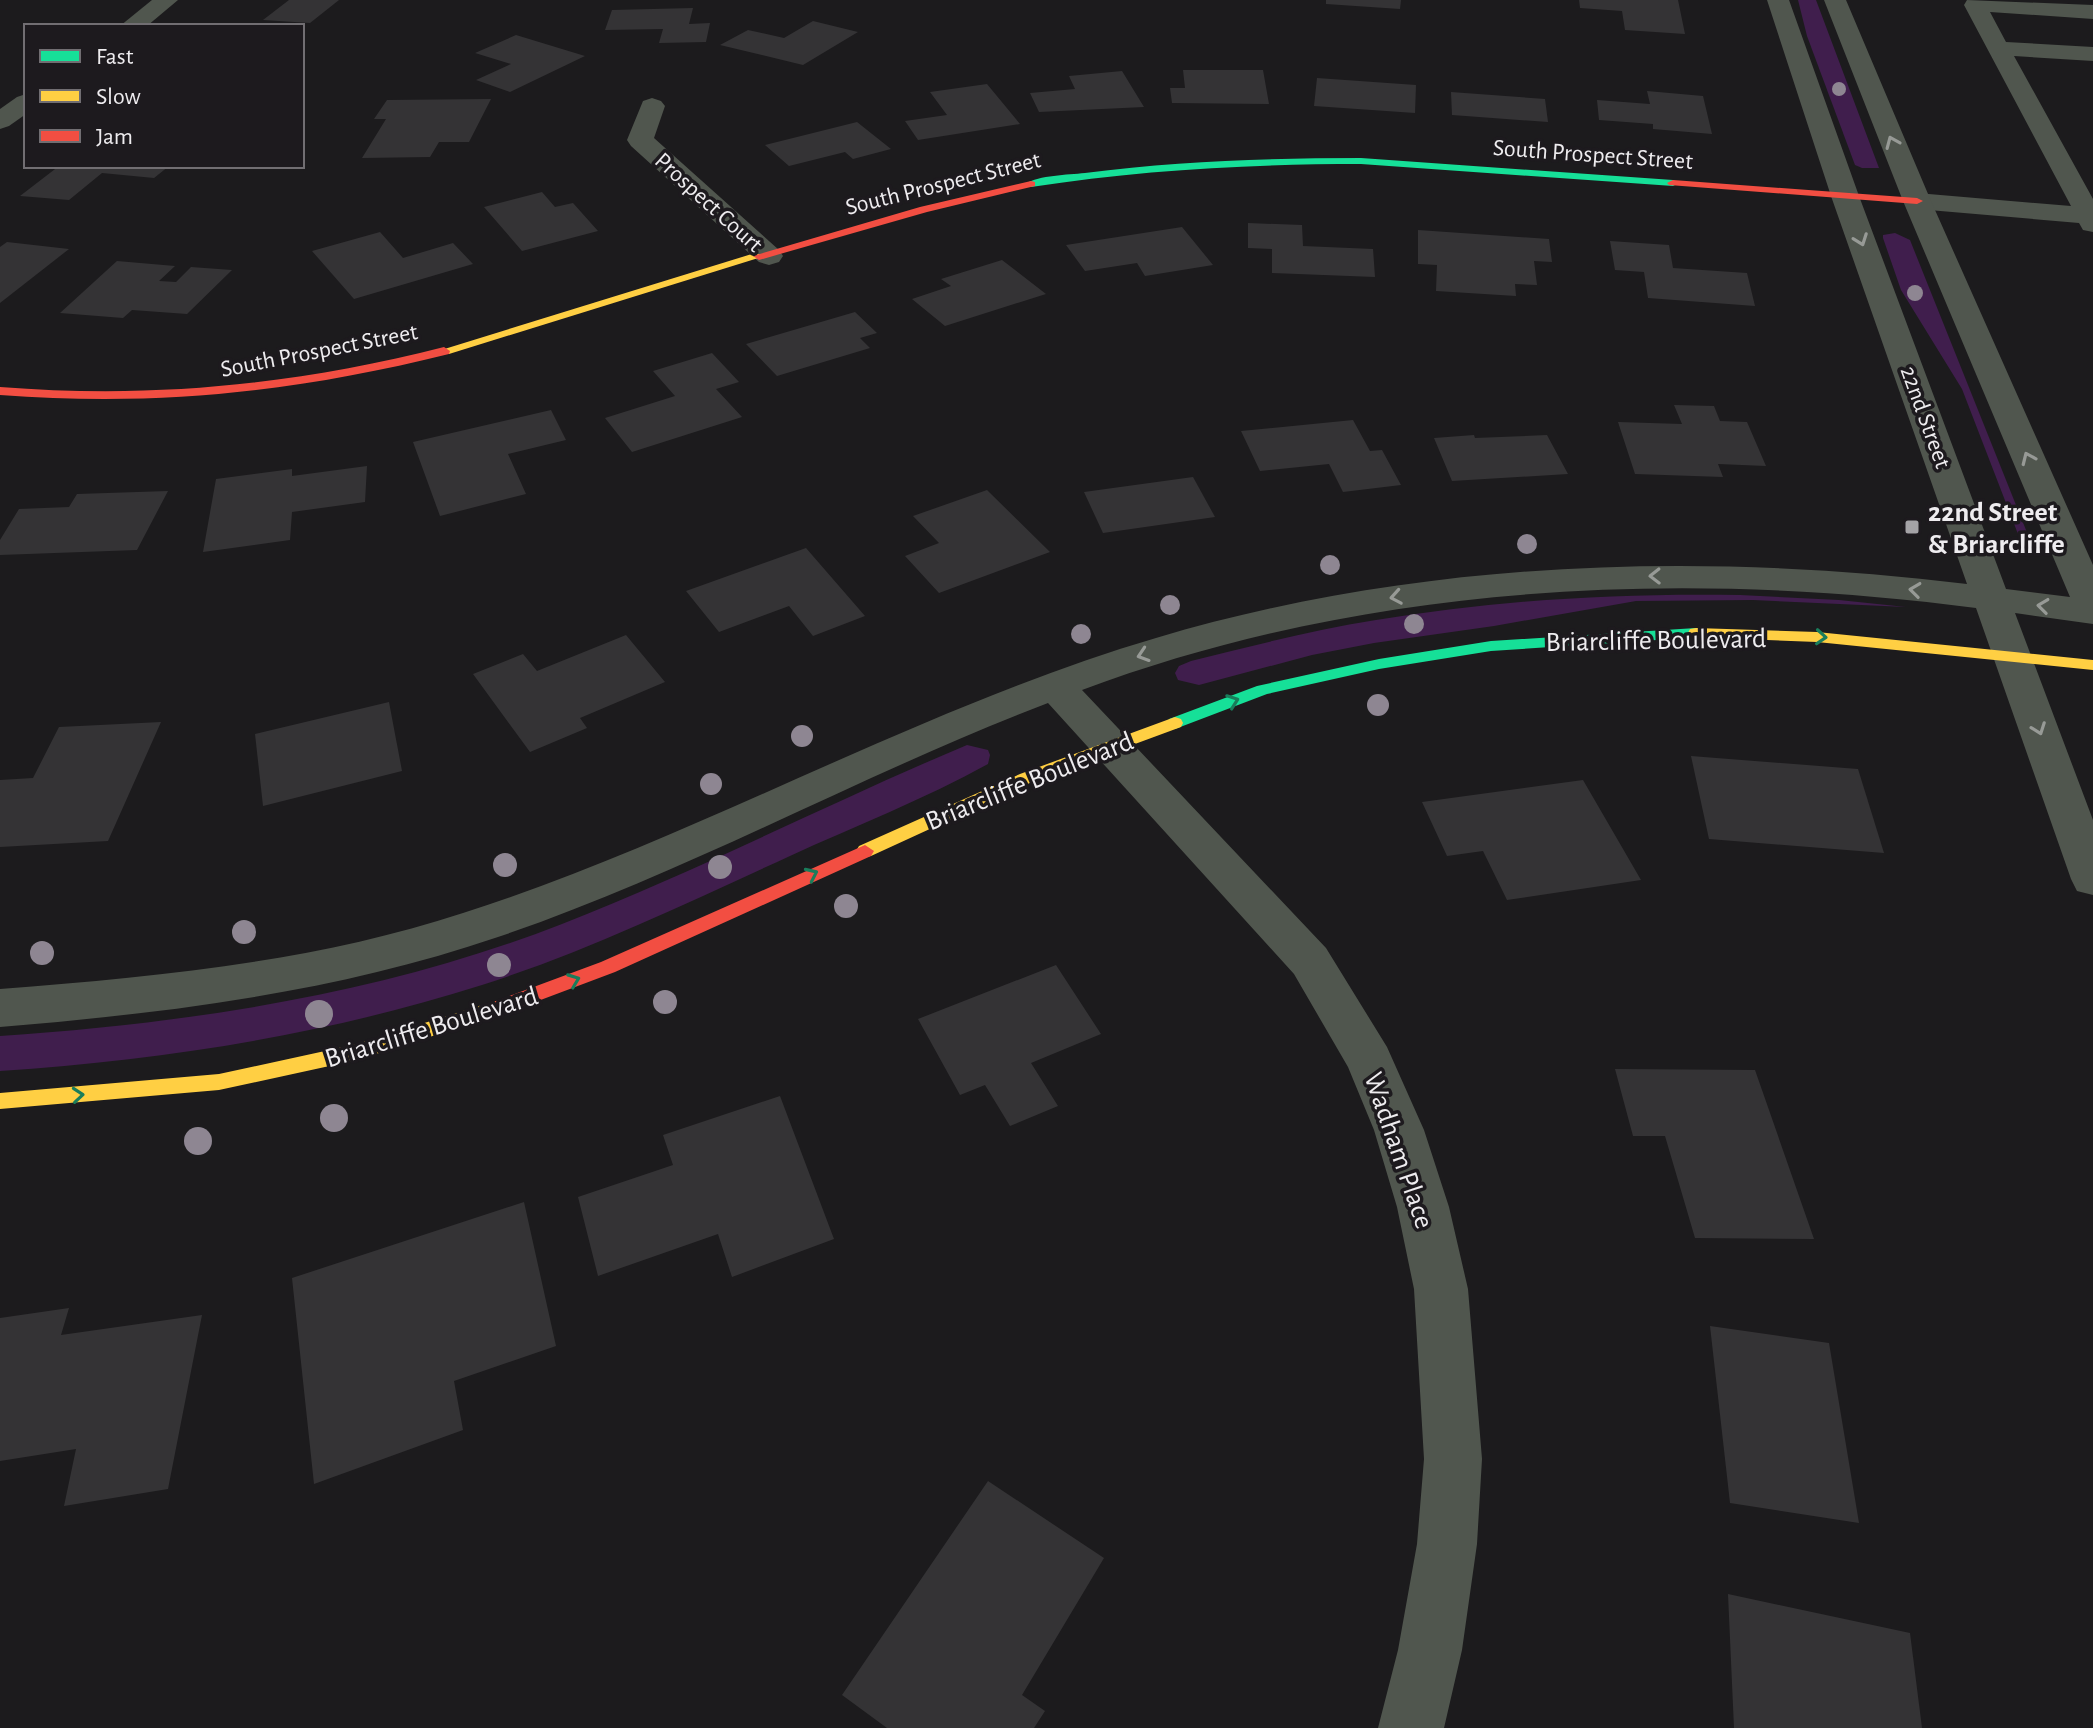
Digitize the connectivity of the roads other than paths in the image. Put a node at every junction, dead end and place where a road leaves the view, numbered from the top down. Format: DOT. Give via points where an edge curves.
graph roads {
  1 [pos="167,0"];
  2 [pos="1778,0"];
  3 [pos="1835,0"];
  4 [pos="2093,12"];
  5 [pos="135,24"];
  6 [pos="1998,48"];
  7 [pos="2093,54"];
  8 [pos="24,103"];
  9 [pos="652,106"];
  10 [pos="0,121"];
  11 [pos="1845,196"];
  12 [pos="1917,201"];
  13 [pos="2091,220"];
  14 [pos="769,256"];
  15 [pos="0,391"];
  16 [pos="1992,599"];
  17 [pos="2093,609"];
  18 [pos="2012,656"];
  19 [pos="2093,665"];
  20 [pos="1054,684"];
  21 [pos="1110,745"];
  22 [pos="2093,879"];
  23 [pos="0,1008"];
  24 [pos="0,1101"];
  25 [pos="1411,1728"];
  1 -- 5 [label="street"];
  2 -- 11 [label="street, 22nd Street"];
  12 -- 3 [label="street, one-way"];
  4 -- 6 [label="lane" via="1975,5"];
  6 -- 7 [label="lane"];
  6 -- 13 [label="lane"];
  8 -- 10 [label="street"];
  9 -- 14 [label="street, Prospect Court" via="640,140"];
  11 -- 12 [label="street, South Prospect Street"];
  11 -- 14 [label="street, South Prospect Street" via="1361,161 1210,161 1111,170 1007,189"];
  11 -- 16 [label="street, 22nd Street, one-way"];
  12 -- 13 [label="lane"];
  17 -- 12 [label="street, one-way"];
  14 -- 15 [label="street, South Prospect Street" via="501,335 294,385 127,399"];
  17 -- 16 [label="street, Briarcliffe Boulevard, one-way"];
  16 -- 18 [label="street, 22nd Street"];
  16 -- 20 [label="street, Briarcliffe Boulevard, one-way" via="1723,577 1489,584 1242,626"];
  18 -- 19 [label="street, Briarcliffe Boulevard"];
  21 -- 18 [label="street, Briarcliffe Boulevard, one-way" via="1263,690 1506,644 1680,633 1817,637"];
  18 -- 22 [label="street, 22nd Street, one-way"];
  20 -- 21 [label="street, Wadham Place"];
  20 -- 23 [label="street, Briarcliffe Boulevard" via="637,864 453,934 207,990"];
  24 -- 21 [label="street, Briarcliffe Boulevard, one-way" via="219,1082 357,1052 493,1010 608,967 983,795"];
  21 -- 25 [label="street, Wadham Place" via="1310,961 1370,1061 1423,1207 1441,1289 1453,1459 1447,1544"];
}
